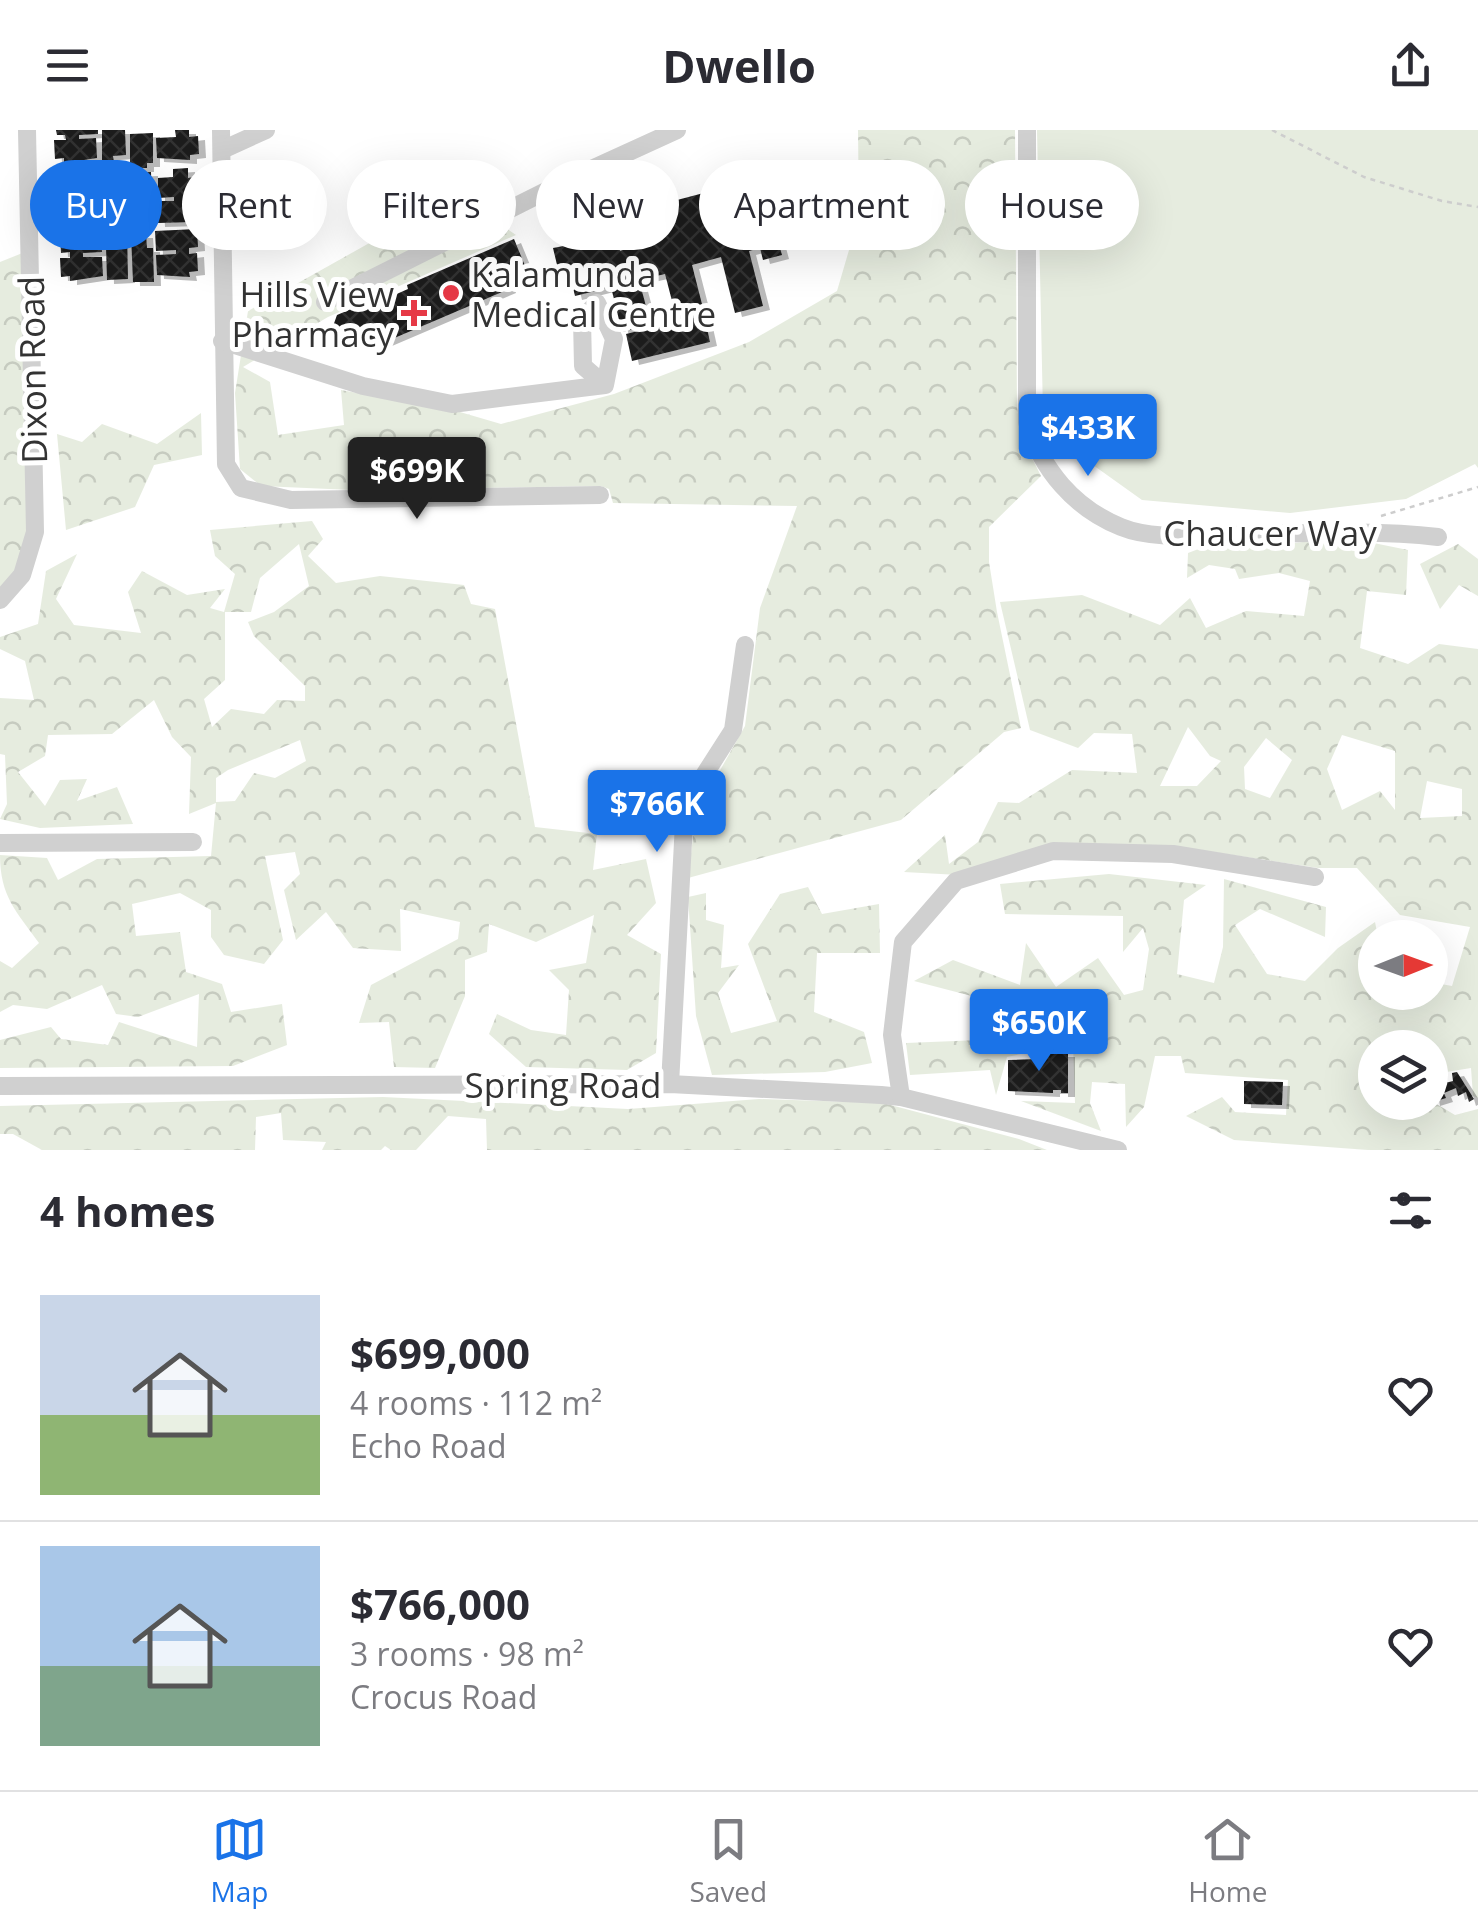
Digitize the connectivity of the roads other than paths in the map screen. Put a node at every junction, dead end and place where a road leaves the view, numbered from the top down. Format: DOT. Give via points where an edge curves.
graph roads {
  1 [pos="28,130"];
  2 [pos="221,130"];
  3 [pos="266,130"];
  4 [pos="677,130"];
  5 [pos="1027,130"];
  6 [pos="222,150"];
  7 [pos="326,302"];
  8 [pos="222,340"];
  9 [pos="605,385"];
  10 [pos="600,494"];
  11 [pos="1438,537"];
  12 [pos="0,600"];
  13 [pos="745,645"];
  14 [pos="193,842"];
  15 [pos="0,843"];
  16 [pos="1315,877"];
  17 [pos="670,1084"];
  18 [pos="0,1086"];
  19 [pos="900,1097"];
  20 [pos="1118,1150"];
  1 -- 12 [label="street, Dixon Road" via="35,532 22,575"];
  2 -- 6 [label="street"];
  3 -- 6 [label="street"];
  4 -- 7 [label="street"];
  5 -- 11 [label="street, Chaucer Way" via="1027,422 1060,486 1088,511 1125,529 1173,536"];
  6 -- 8 [label="street"];
  8 -- 9 [label="street" via="363,386 452,404"];
  8 -- 10 [label="street" via="226,464 241,488 291,500"];
  13 -- 17 [label="street" via="733,730 685,805"];
  14 -- 15 [label="street"];
  16 -- 19 [label="street" via="1174,854 1053,852 956,881 903,942 892,1035"];
  17 -- 18 [label="street, Spring Road"];
  17 -- 19 [label="street, Spring Road"];
  19 -- 20 [label="street, Spring Road"];
}
